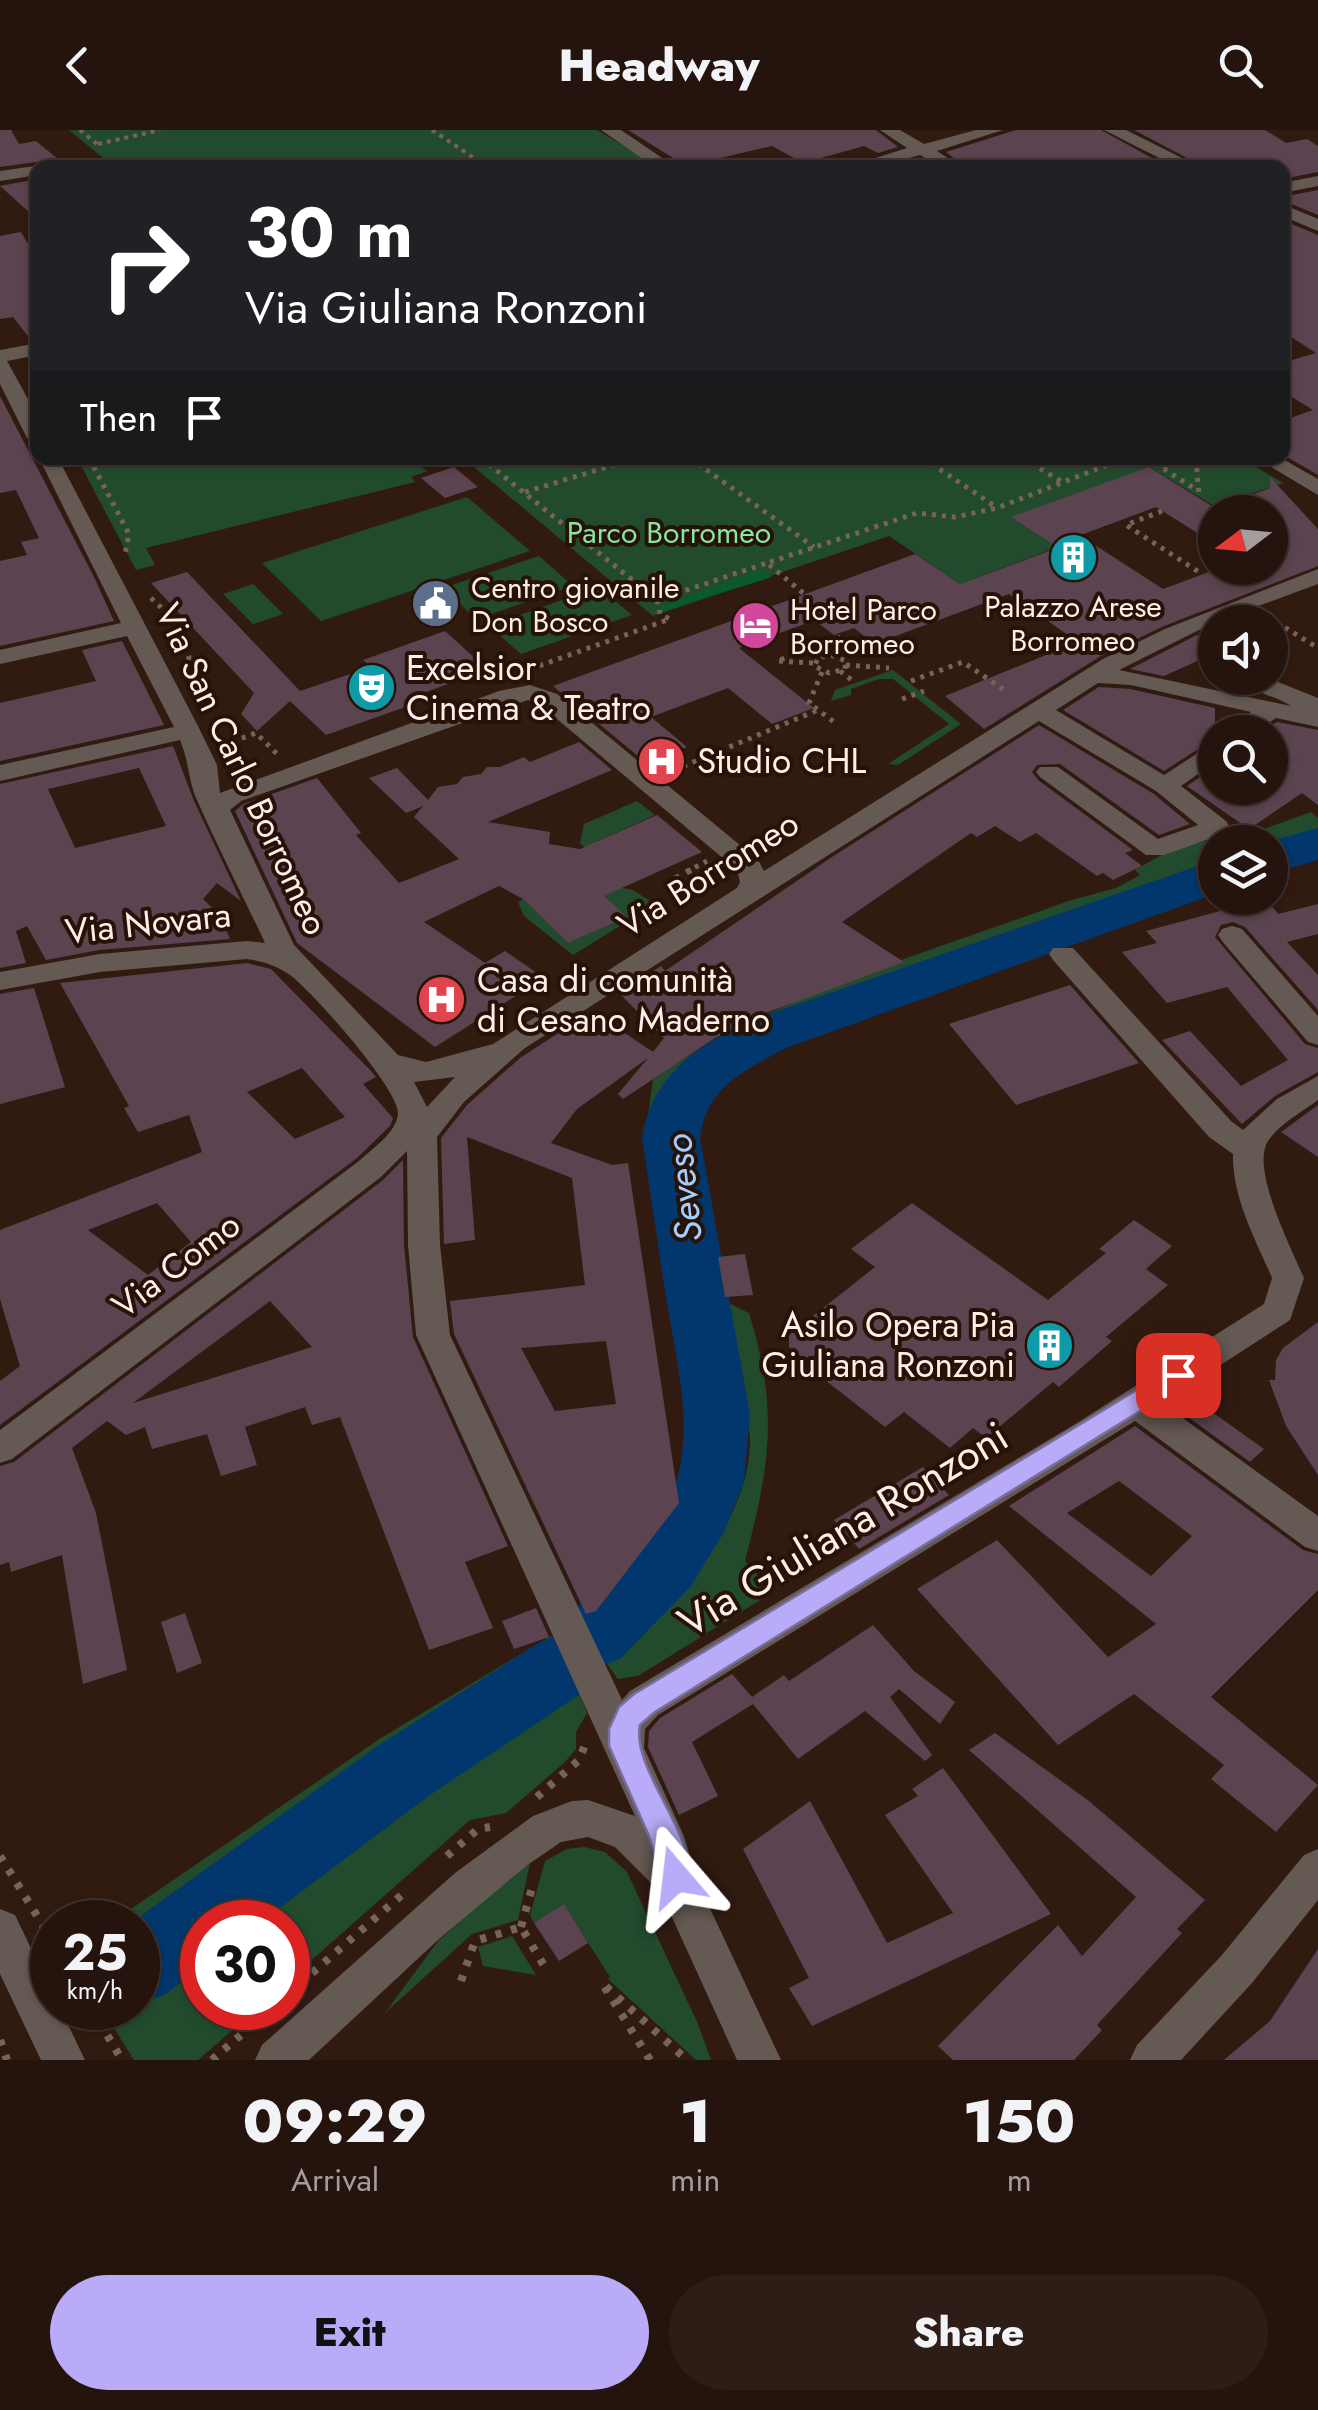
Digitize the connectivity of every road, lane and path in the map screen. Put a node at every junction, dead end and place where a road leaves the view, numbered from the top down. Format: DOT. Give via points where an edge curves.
graph roads {
  1 [pos="160,130"];
  2 [pos="432,130"];
  3 [pos="608,130"];
  4 [pos="888,130"];
  5 [pos="995,130"];
  6 [pos="1112,130"];
  7 [pos="98,144"];
  8 [pos="922,149"];
  9 [pos="477,160"];
  10 [pos="657,160"];
  11 [pos="881,160"];
  12 [pos="941,160"];
  13 [pos="1177,160"];
  14 [pos="30,171"];
  15 [pos="0,176"];
  16 [pos="1318,181"];
  17 [pos="1290,186"];
  18 [pos="1290,213"];
  19 [pos="1318,226"];
  20 [pos="30,350"];
  21 [pos="0,356"];
  22 [pos="0,365"];
  23 [pos="30,423"];
  24 [pos="51,465"];
  25 [pos="93,465"];
  26 [pos="490,465"];
  27 [pos="614,465"];
  28 [pos="700,465"];
  29 [pos="933,465"];
  30 [pos="1034,465"];
  31 [pos="1109,465"];
  32 [pos="1159,465"];
  33 [pos="1170,465"];
  34 [pos="1194,465"];
  35 [pos="1279,465"];
  36 [pos="1163,467"];
  37 [pos="1294,474"];
  38 [pos="1063,483"];
  39 [pos="1318,488"];
  40 [pos="1196,489"];
  41 [pos="524,492"];
  42 [pos="1198,497"];
  43 [pos="1318,498"];
  44 [pos="997,508"];
  45 [pos="1162,511"];
  46 [pos="816,547"];
  47 [pos="124,558"];
  48 [pos="767,563"];
  49 [pos="1198,571"];
  50 [pos="1318,576"];
  51 [pos="144,592"];
  52 [pos="804,593"];
  53 [pos="1318,596"];
  54 [pos="657,600"];
  55 [pos="1271,605"];
  56 [pos="134,628"];
  57 [pos="1288,629"];
  58 [pos="1318,648"];
  59 [pos="834,656"];
  60 [pos="0,657"];
  61 [pos="814,663"];
  62 [pos="843,668"];
  63 [pos="889,668"];
  64 [pos="822,672"];
  65 [pos="1116,672"];
  66 [pos="183,675"];
  67 [pos="911,680"];
  68 [pos="853,681"];
  69 [pos="524,683"];
  70 [pos="1004,690"];
  71 [pos="924,691"];
  72 [pos="1288,693"];
  73 [pos="902,699"];
  74 [pos="1318,706"];
  75 [pos="818,710"];
  76 [pos="1271,710"];
  77 [pos="1038,711"];
  78 [pos="1264,715"];
  79 [pos="1318,720"];
  80 [pos="838,725"];
  81 [pos="188,731"];
  82 [pos="990,738"];
  83 [pos="294,750"];
  84 [pos="216,757"];
  85 [pos="1198,762"];
  86 [pos="1049,772"];
  87 [pos="0,773"];
  88 [pos="676,778"];
  89 [pos="266,784"];
  90 [pos="1165,786"];
  91 [pos="217,817"];
  92 [pos="710,844"];
  93 [pos="750,890"];
  94 [pos="718,911"];
  95 [pos="1232,935"];
  96 [pos="1063,954"];
  97 [pos="299,969"];
  98 [pos="0,981"];
  99 [pos="1318,1035"];
  100 [pos="515,1042"];
  101 [pos="388,1062"];
  102 [pos="1318,1086"];
  103 [pos="410,1145"];
  104 [pos="1247,1148"];
  105 [pos="1136,1402"];
  106 [pos="0,1449"];
  107 [pos="1318,1536"];
  108 [pos="626,1750"];
  109 [pos="0,1856"];
  110 [pos="540,1861"];
  111 [pos="1318,1868"];
  112 [pos="679,1888"];
  113 [pos="521,1927"];
  114 [pos="23,1944"];
  115 [pos="546,1969"];
  116 [pos="461,1981"];
  117 [pos="105,2030"];
  118 [pos="247,2030"];
  119 [pos="0,2040"];
  120 [pos="7,2060"];
  121 [pos="63,2060"];
  122 [pos="122,2060"];
  123 [pos="212,2060"];
  124 [pos="277,2060"];
  125 [pos="650,2060"];
  126 [pos="688,2060"];
  127 [pos="759,2060"];
  128 [pos="1152,2060"];
  1 -- 7 [label="path"];
  2 -- 9 [label="path"];
  3 -- 10 [label="street"];
  4 -- 8 [label="street"];
  5 -- 8 [label="street"];
  6 -- 13 [label="street"];
  8 -- 11 [label="street"];
  8 -- 12 [label="street"];
  14 -- 15 [label="street"];
  16 -- 17 [label="street"];
  18 -- 19 [label="street"];
  20 -- 21 [label="street"];
  22 -- 23 [label="street"];
  24 -- 56 [label="street, Via San Carlo Borromeo"];
  25 -- 47 [label="path" via="129,534"];
  26 -- 41 [label="path"];
  27 -- 41 [label="path"];
  28 -- 46 [label="path"];
  29 -- 44 [label="path"];
  30 -- 38 [label="path"];
  31 -- 38 [label="path"];
  32 -- 36 [label="path"];
  33 -- 36 [label="path"];
  34 -- 40 [label="path"];
  35 -- 37 [label="street"];
  36 -- 40 [label="path"];
  37 -- 39 [label="street"];
  37 -- 43 [label="street"];
  38 -- 44 [label="path"];
  40 -- 42 [label="path"];
  41 -- 54 [label="path"];
  44 -- 46 [label="path" via="955,516 918,513"];
  45 -- 49 [label="path" via="1126,525"];
  46 -- 48 [label="path"];
  48 -- 52 [label="path"];
  48 -- 54 [label="path"];
  50 -- 65 [label="street, Via Borromeo" via="1173,634"];
  51 -- 66 [label="path" via="165,611 189,657"];
  53 -- 55 [label="street" via="1308,590"];
  54 -- 69 [label="path" via="660,614 670,619"];
  56 -- 60 [label="street"];
  56 -- 81 [label="street, Via San Carlo Borromeo"];
  57 -- 58 [label="path"];
  59 -- 61 [label="path"];
  59 -- 61 [label="path" via="844,636 774,662"];
  59 -- 62 [label="path"];
  61 -- 64 [label="path"];
  62 -- 63 [label="path"];
  62 -- 64 [label="path"];
  62 -- 68 [label="path"];
  64 -- 75 [label="path" via="809,703"];
  65 -- 76 [label="street"];
  65 -- 77 [label="street, Via Borromeo"];
  67 -- 70 [label="path" via="962,662"];
  69 -- 89 [label="street" via="508,696"];
  69 -- 92 [label="street"];
  71 -- 73 [label="path"];
  72 -- 74 [label="street"];
  75 -- 80 [label="path"];
  75 -- 88 [label="path" via="673,768"];
  76 -- 78 [label="street"];
  76 -- 79 [label="street"];
  77 -- 82 [label="street, Via Borromeo"];
  77 -- 90 [label="street"];
  81 -- 84 [label="street, Via San Carlo Borromeo"];
  81 -- 87 [label="street"];
  82 -- 92 [label="street, Via Borromeo" via="954,751 792,850 761,854"];
  82 -- 93 [label="street, Via Borromeo"];
  83 -- 84 [label="path" via="277,756 256,734"];
  84 -- 89 [label="street" via="216,778 236,786"];
  84 -- 91 [label="street, Via San Carlo Borromeo" via="203,782"];
  85 -- 90 [label="street"];
  86 -- 90 [label="street" via="1155,849 1217,827"];
  89 -- 91 [label="street" via="222,801"];
  91 -- 97 [label="street, Via San Carlo Borromeo" via="272,932"];
  92 -- 93 [label="street" via="748,866"];
  92 -- 94 [label="path" via="714,858 674,879"];
  93 -- 94 [label="street, Via Borromeo"];
  94 -- 100 [label="street, Via Borromeo"];
  95 -- 99 [label="street"];
  96 -- 104 [label="street" via="1220,1130"];
  97 -- 98 [label="street, Via Novara" via="269,953 240,951 82,965"];
  97 -- 101 [label="street, Via San Carlo Borromeo"];
  100 -- 101 [label="street, Via Borromeo" via="432,1073 410,1073"];
  100 -- 103 [label="street, Via Borromeo"];
  101 -- 103 [label="street, Via San Carlo Borromeo" via="412,1109"];
  102 -- 104 [label="street" via="1266,1122"];
  103 -- 106 [label="street, Via Como"];
  103 -- 108 [label="street, Via San Carlo Borromeo" via="433,1335"];
  104 -- 105 [label="street, Via Giuliana Ronzoni" via="1283,1302 1256,1327"];
  105 -- 107 [label="street"];
  105 -- 108 [label="street, Via Giuliana Ronzoni" via="644,1703 626,1722"];
  108 -- 112 [label="street, Via San Carlo Borromeo"];
  109 -- 114 [label="path"];
  110 -- 113 [label="path"];
  111 -- 128 [label="street" via="1238,1969"];
  112 -- 124 [label="street" via="648,1849 618,1826 585,1819 552,1824 501,1861"];
  112 -- 127 [label="street"];
  113 -- 115 [label="path"];
  113 -- 116 [label="path" via="475,1941"];
  114 -- 121 [label="street"];
  117 -- 122 [label="path"];
  118 -- 123 [label="path"];
  119 -- 120 [label="path"];
  125 -- 126 [label="path" via="602,1983"];
}
